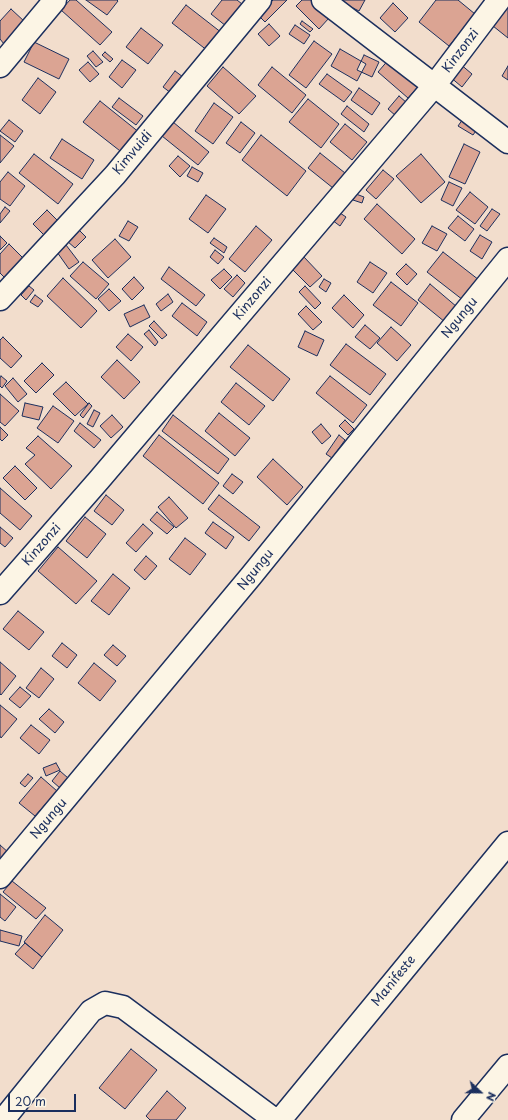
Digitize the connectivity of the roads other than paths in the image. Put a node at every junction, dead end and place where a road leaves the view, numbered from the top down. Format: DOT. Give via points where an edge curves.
graph roads {
  1 [pos="55,0"];
  2 [pos="260,0"];
  3 [pos="323,0"];
  4 [pos="499,0"];
  5 [pos="0,66"];
  6 [pos="434,86"];
  7 [pos="508,142"];
  8 [pos="508,260"];
  9 [pos="0,299"];
  10 [pos="0,593"];
  11 [pos="508,842"];
  12 [pos="0,877"];
  13 [pos="508,1066"];
  14 [pos="3,1120"];
  15 [pos="275,1120"];
  16 [pos="280,1120"];
  17 [pos="463,1120"];
  1 -- 5 [label="street"];
  2 -- 9 [label="street, Kimvuidi" via="115,175"];
  3 -- 6 [label="street"];
  4 -- 6 [label="street, Kinzonzi"];
  6 -- 7 [label="street"];
  6 -- 10 [label="street, Kinzonzi"];
  8 -- 12 [label="street, Ngungu" via="251,576"];
  11 -- 16 [label="street, Manifeste"];
  13 -- 17 [label="street"];
  14 -- 15 [label="street" via="91,1011 105,1003 123,1007"];
}
